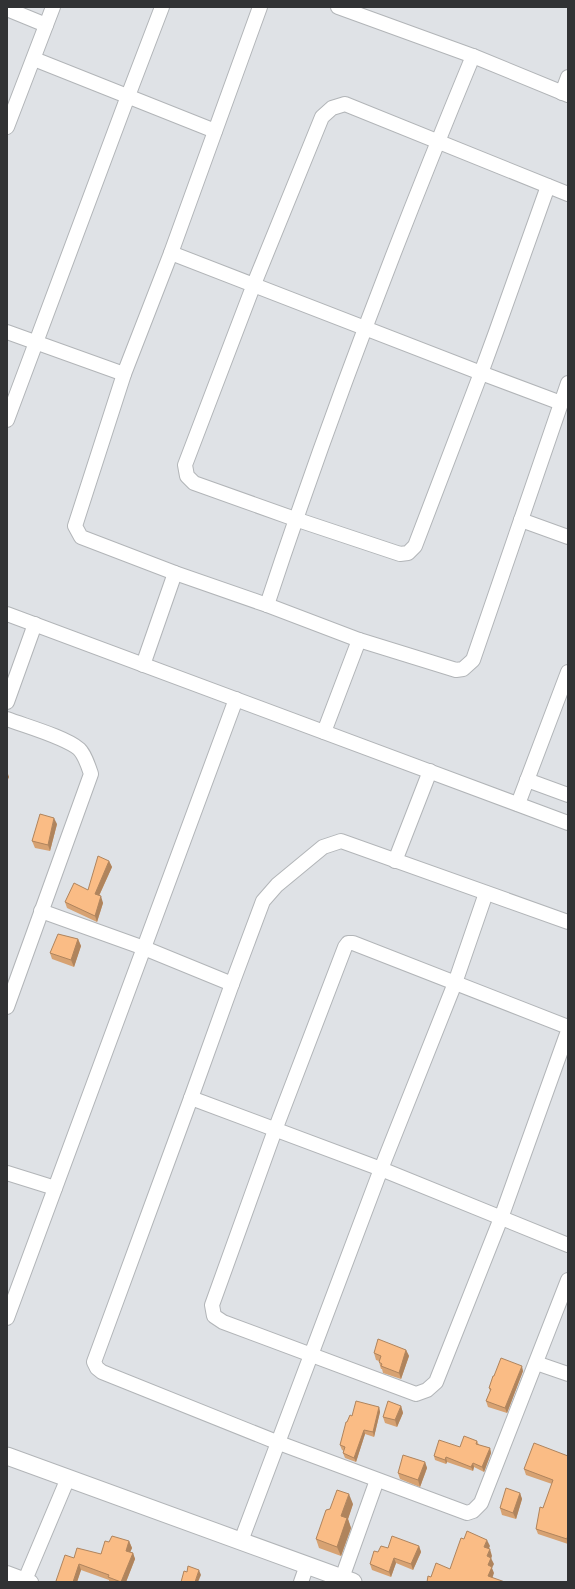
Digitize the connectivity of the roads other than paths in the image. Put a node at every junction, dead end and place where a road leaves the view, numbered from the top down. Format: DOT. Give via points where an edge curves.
graph roads {
  1 [pos="53,7"];
  2 [pos="162,7"];
  3 [pos="260,7"];
  4 [pos="338,7"];
  5 [pos="7,9"];
  6 [pos="371,13"];
  7 [pos="46,25"];
  8 [pos="473,56"];
  9 [pos="34,59"];
  10 [pos="568,77"];
  11 [pos="565,94"];
  12 [pos="128,96"];
  13 [pos="7,127"];
  14 [pos="215,131"];
  15 [pos="438,142"];
  16 [pos="548,186"];
  17 [pos="568,194"];
  18 [pos="171,253"];
  19 [pos="254,284"];
  20 [pos="365,328"];
  21 [pos="7,332"];
  22 [pos="35,343"];
  23 [pos="481,372"];
  24 [pos="124,374"];
  25 [pos="568,383"];
  26 [pos="561,402"];
  27 [pos="7,420"];
  28 [pos="295,519"];
  29 [pos="521,520"];
  30 [pos="568,537"];
  31 [pos="175,573"];
  32 [pos="267,605"];
  33 [pos="7,614"];
  34 [pos="35,624"];
  35 [pos="359,640"];
  36 [pos="144,665"];
  37 [pos="568,672"];
  38 [pos="236,699"];
  39 [pos="7,702"];
  40 [pos="7,719"];
  41 [pos="324,732"];
  42 [pos="430,771"];
  43 [pos="527,780"];
  44 [pos="568,795"];
  45 [pos="518,804"];
  46 [pos="568,823"];
  47 [pos="395,861"];
  48 [pos="486,893"];
  49 [pos="41,911"];
  50 [pos="568,922"];
  51 [pos="144,948"];
  52 [pos="455,983"];
  53 [pos="232,984"];
  54 [pos="7,1007"];
  55 [pos="568,1027"];
  56 [pos="568,1031"];
  57 [pos="191,1098"];
  58 [pos="275,1130"];
  59 [pos="381,1169"];
  60 [pos="7,1173"];
  61 [pos="55,1188"];
  62 [pos="501,1218"];
  63 [pos="568,1245"];
  64 [pos="568,1280"];
  65 [pos="12,1290"];
  66 [pos="7,1318"];
  67 [pos="312,1356"];
  68 [pos="536,1363"];
  69 [pos="568,1374"];
  70 [pos="279,1443"];
  71 [pos="7,1456"];
  72 [pos="68,1478"];
  73 [pos="377,1480"];
  74 [pos="241,1541"];
  75 [pos="307,1565"];
  76 [pos="7,1573"];
  77 [pos="348,1580"];
  78 [pos="28,1581"];
  79 [pos="301,1582"];
  1 -- 7 [label="street"];
  2 -- 12 [label="street"];
  3 -- 14 [label="street"];
  4 -- 6 [label="street"];
  5 -- 7 [label="street"];
  6 -- 8 [label="street"];
  7 -- 9 [label="street"];
  8 -- 11 [label="street"];
  8 -- 15 [label="street"];
  9 -- 12 [label="street"];
  9 -- 13 [label="street"];
  10 -- 11 [label="street"];
  12 -- 14 [label="street"];
  12 -- 22 [label="street"];
  14 -- 18 [label="street"];
  15 -- 16 [label="street"];
  15 -- 19 [label="street" via="345,104 332,108 322,117"];
  15 -- 20 [label="street"];
  16 -- 17 [label="street"];
  16 -- 23 [label="street"];
  18 -- 19 [label="street"];
  18 -- 24 [label="street"];
  19 -- 20 [label="street"];
  19 -- 28 [label="street" via="185,465 187,476 194,483"];
  20 -- 23 [label="street"];
  20 -- 28 [label="street"];
  21 -- 22 [label="street"];
  22 -- 24 [label="street"];
  22 -- 27 [label="street"];
  23 -- 26 [label="street"];
  23 -- 28 [label="street" via="415,546 408,553 400,554"];
  24 -- 31 [label="street" via="76,526 81,537"];
  25 -- 26 [label="street"];
  26 -- 29 [label="street"];
  28 -- 32 [label="street"];
  29 -- 30 [label="street"];
  29 -- 35 [label="street" via="473,660 463,669 456,670"];
  31 -- 32 [label="street"];
  31 -- 36 [label="street"];
  32 -- 35 [label="street"];
  33 -- 34 [label="street"];
  34 -- 36 [label="street"];
  34 -- 39 [label="street"];
  35 -- 41 [label="street"];
  36 -- 38 [label="street"];
  37 -- 43 [label="street"];
  38 -- 41 [label="street"];
  38 -- 51 [label="street"];
  40 -- 49 [label="street" via="69,742 80,750 91,774"];
  41 -- 42 [label="street"];
  42 -- 45 [label="street"];
  42 -- 47 [label="street"];
  43 -- 44 [label="street"];
  43 -- 45 [label="street"];
  45 -- 46 [label="street"];
  47 -- 48 [label="street"];
  47 -- 53 [label="street" via="341,841 324,847 277,885 263,902"];
  48 -- 50 [label="street"];
  48 -- 52 [label="street"];
  49 -- 51 [label="street"];
  49 -- 54 [label="street"];
  51 -- 53 [label="street"];
  51 -- 61 [label="street"];
  52 -- 55 [label="street"];
  52 -- 58 [label="street" via="348,943"];
  52 -- 59 [label="street"];
  53 -- 57 [label="street"];
  56 -- 62 [label="street"];
  57 -- 58 [label="street"];
  57 -- 70 [label="street" via="94,1362 102,1372"];
  58 -- 59 [label="street"];
  58 -- 67 [label="street" via="212,1305 214,1316 223,1322"];
  59 -- 62 [label="street"];
  59 -- 67 [label="street"];
  60 -- 61 [label="street"];
  61 -- 65 [label="street"];
  62 -- 63 [label="street"];
  62 -- 67 [label="street" via="436,1382 427,1390 416,1394"];
  64 -- 68 [label="street"];
  65 -- 66 [label="street"];
  67 -- 70 [label="street"];
  68 -- 69 [label="street"];
  68 -- 73 [label="street" via="480,1503 473,1511 467,1514"];
  70 -- 73 [label="street"];
  70 -- 74 [label="street"];
  71 -- 72 [label="street"];
  72 -- 74 [label="street"];
  72 -- 78 [label="street"];
  73 -- 77 [label="street"];
  74 -- 75 [label="street"];
  75 -- 77 [label="street"];
  75 -- 79 [label="street"];
  76 -- 78 [label="street"];
}
